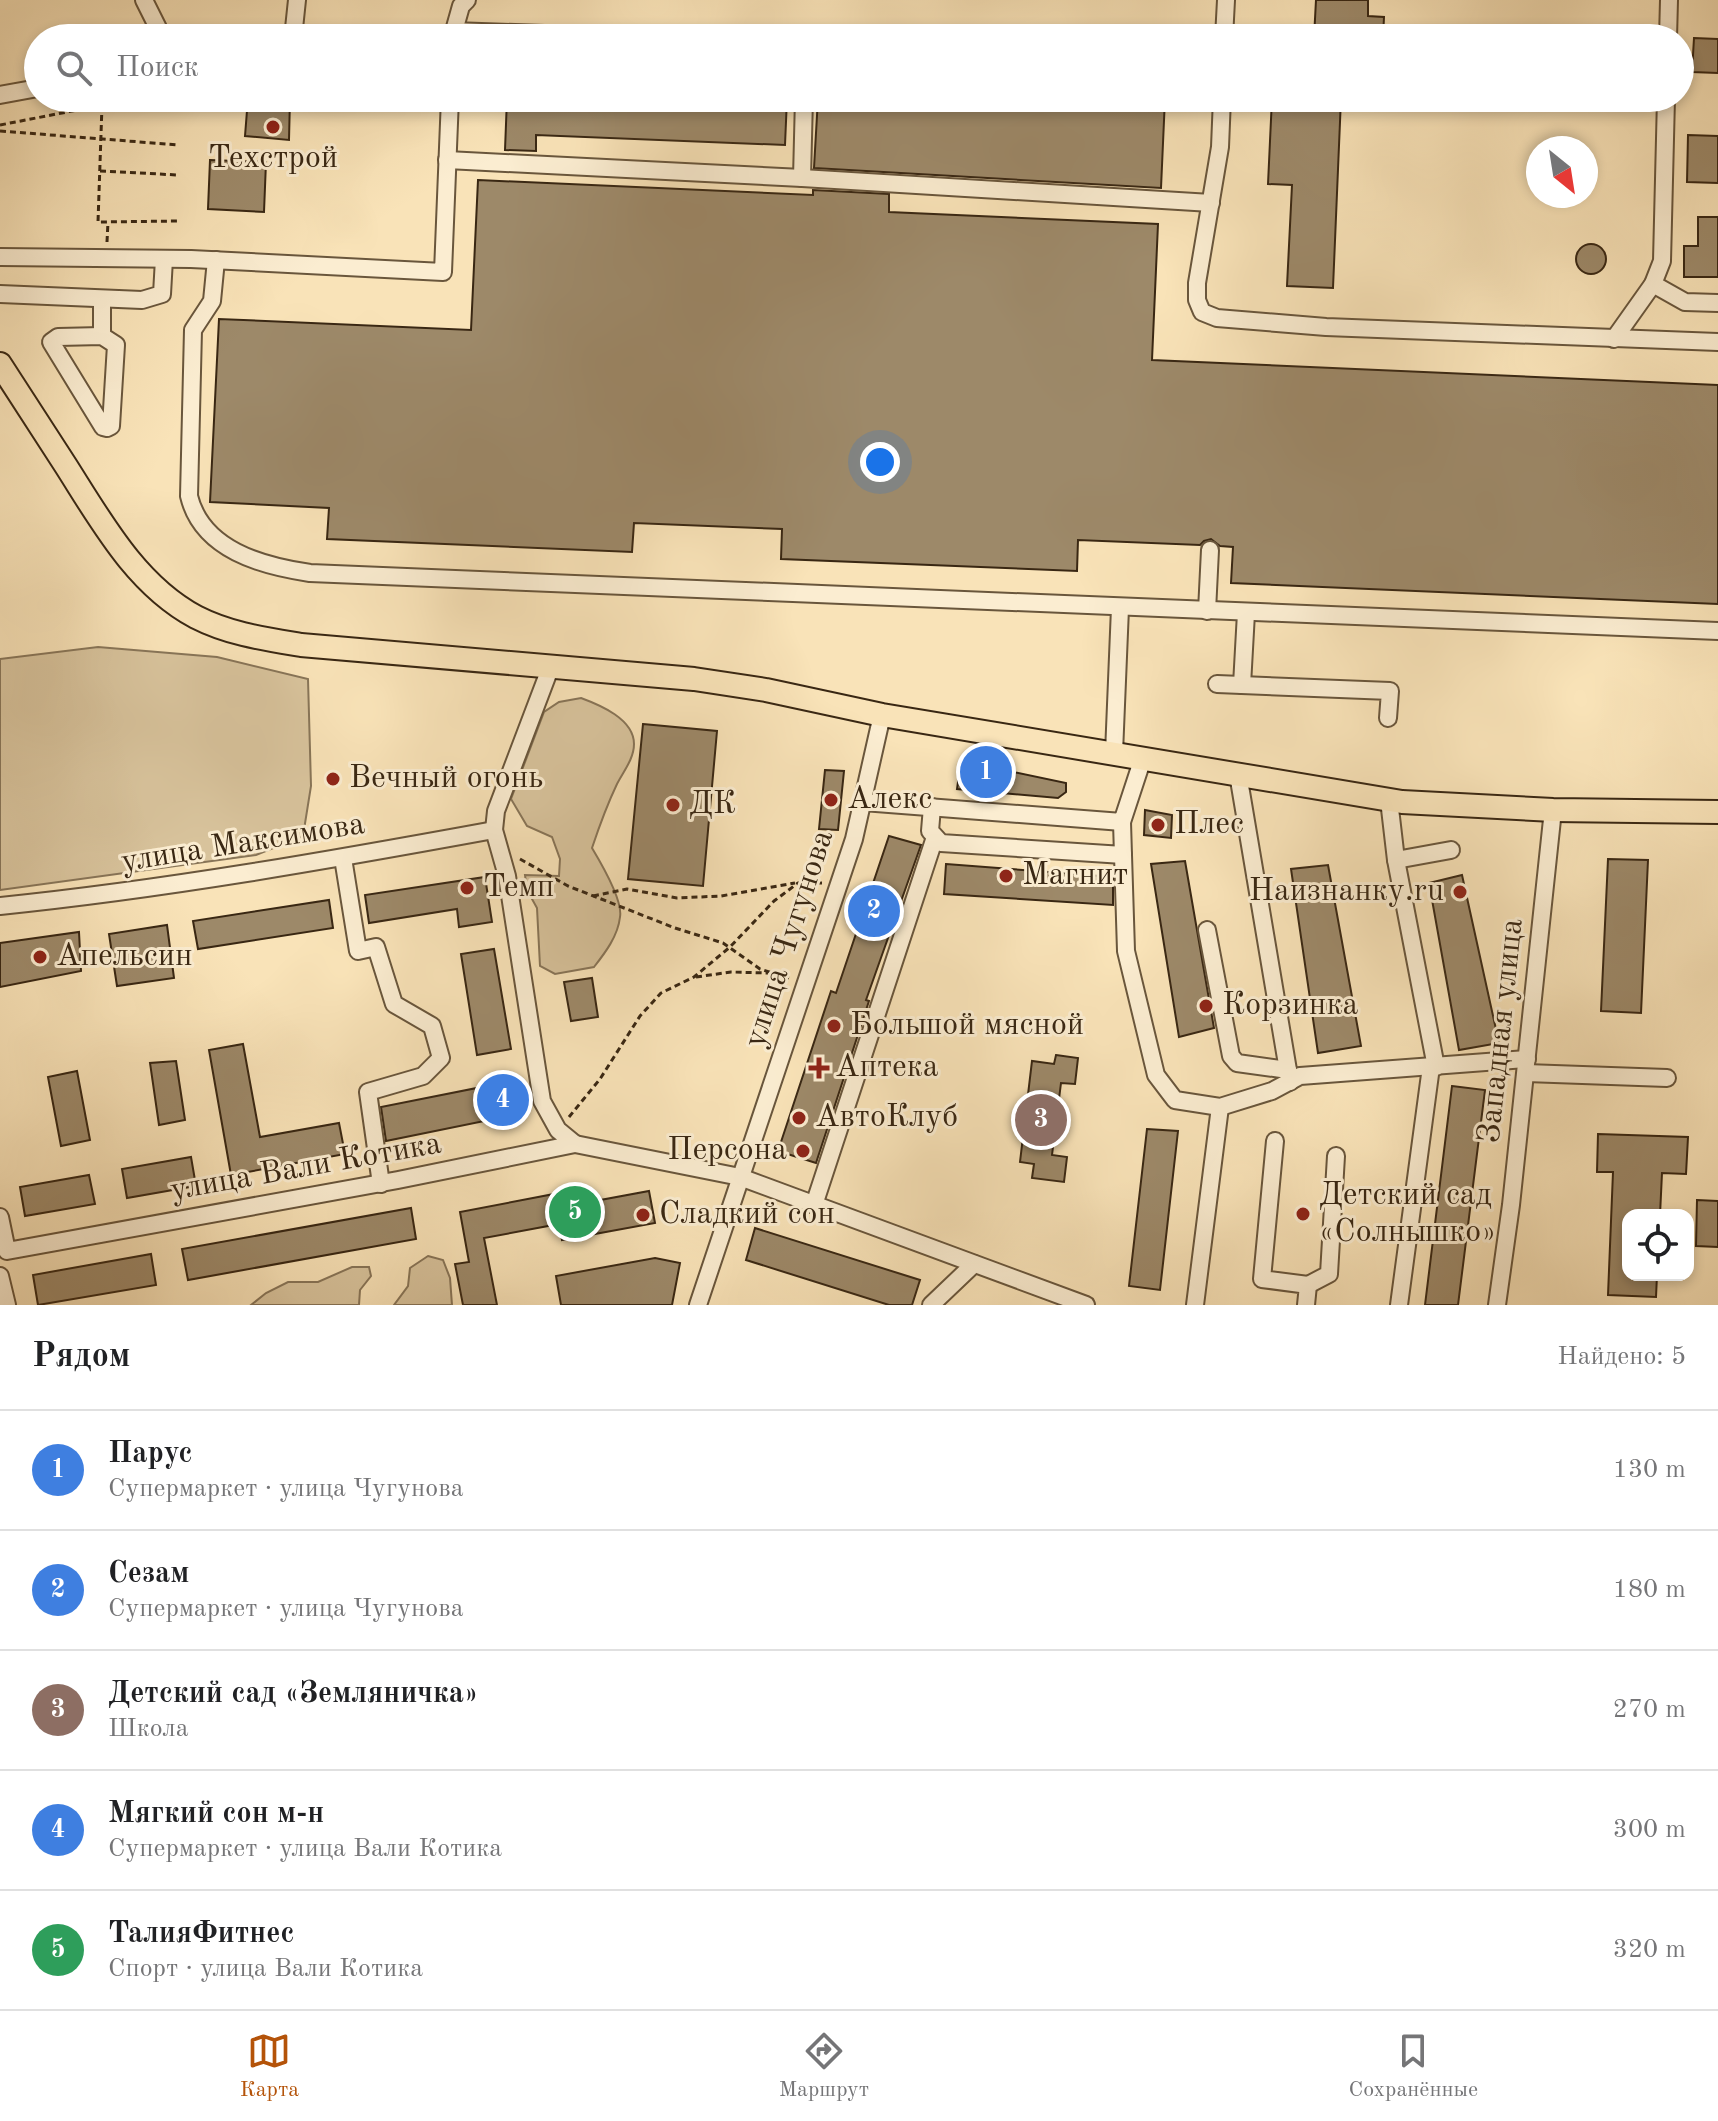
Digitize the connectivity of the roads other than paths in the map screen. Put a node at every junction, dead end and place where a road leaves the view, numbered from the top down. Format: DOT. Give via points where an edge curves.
graph roads {
  1 [pos="144,0"];
  2 [pos="297,0"];
  3 [pos="467,0"];
  4 [pos="1226,0"];
  5 [pos="1669,0"];
  6 [pos="156,24"];
  7 [pos="294,24"];
  8 [pos="455,24"];
  9 [pos="1225,24"];
  10 [pos="1668,24"];
  11 [pos="24,91"];
  12 [pos="0,95"];
  13 [pos="449,112"];
  14 [pos="804,112"];
  15 [pos="1221,112"];
  16 [pos="1666,112"];
  17 [pos="447,160"];
  18 [pos="802,178"];
  19 [pos="1211,203"];
  20 [pos="0,257"];
  21 [pos="164,259"];
  22 [pos="216,260"];
  23 [pos="1653,284"];
  24 [pos="0,294"];
  25 [pos="102,299"];
  26 [pos="1718,303"];
  27 [pos="102,336"];
  28 [pos="1614,339"];
  29 [pos="1718,342"];
  30 [pos="0,364"];
  31 [pos="1210,550"];
  32 [pos="1120,608"];
  33 [pos="1207,611"];
  34 [pos="1246,613"];
  35 [pos="1718,631"];
  36 [pos="551,666"];
  37 [pos="1217,684"];
  38 [pos="1242,685"];
  39 [pos="882,715"];
  40 [pos="1388,718"];
  41 [pos="1114,753"];
  42 [pos="1143,758"];
  43 [pos="1238,774"];
  44 [pos="1389,800"];
  45 [pos="863,802"];
  46 [pos="932,807"];
  47 [pos="1553,810"];
  48 [pos="1718,812"];
  49 [pos="1122,822"];
  50 [pos="494,830"];
  51 [pos="935,837"];
  52 [pos="1451,850"];
  53 [pos="1123,855"];
  54 [pos="343,858"];
  55 [pos="1396,860"];
  56 [pos="0,906"];
  57 [pos="1207,930"];
  58 [pos="1527,1066"];
  59 [pos="1433,1067"];
  60 [pos="1289,1076"];
  61 [pos="1667,1078"];
  62 [pos="1220,1107"];
  63 [pos="1275,1141"];
  64 [pos="575,1144"];
  65 [pos="1336,1156"];
  66 [pos="740,1177"];
  67 [pos="381,1184"];
  68 [pos="814,1205"];
  69 [pos="0,1217"];
  70 [pos="4,1255"];
  71 [pos="974,1264"];
  72 [pos="0,1276"];
  73 [pos="1308,1285"];
  74 [pos="7,1305"];
  75 [pos="698,1305"];
  76 [pos="931,1305"];
  77 [pos="1086,1305"];
  78 [pos="1195,1305"];
  79 [pos="1306,1305"];
  80 [pos="1399,1305"];
  81 [pos="1497,1305"];
  1 -- 6 [label="street"];
  2 -- 7 [label="street"];
  3 -- 8 [label="street"];
  4 -- 9 [label="street"];
  5 -- 10 [label="street"];
  11 -- 12 [label="street"];
  13 -- 17 [label="street"];
  14 -- 18 [label="street"];
  15 -- 19 [label="street"];
  16 -- 23 [label="street" via="1662,261"];
  17 -- 18 [label="street"];
  17 -- 22 [label="street" via="443,272"];
  18 -- 19 [label="street"];
  19 -- 28 [label="street" via="1197,300 1202,312 1217,318"];
  20 -- 21 [label="street"];
  21 -- 22 [label="street"];
  21 -- 25 [label="street" via="162,294 142,300"];
  22 -- 32 [label="street" via="212,301 193,330 189,496 210,536 278,568"];
  23 -- 26 [label="street" via="1685,302"];
  23 -- 28 [label="street"];
  24 -- 25 [label="street"];
  25 -- 27 [label="street"];
  27 -- 27 [label="street" via="58,337 51,342 107,428 116,345"];
  28 -- 29 [label="street"];
  30 -- 36 [label="main road" via="129,558 154,586 195,616 237,633 301,645"];
  31 -- 33 [label="street"];
  32 -- 33 [label="street"];
  32 -- 41 [label="street"];
  33 -- 34 [label="street"];
  34 -- 35 [label="street"];
  34 -- 38 [label="street"];
  36 -- 39 [label="main road" via="694,679"];
  36 -- 50 [label="street" via="496,811"];
  37 -- 38 [label="street"];
  38 -- 40 [label="street" via="1390,691"];
  39 -- 41 [label="main road"];
  39 -- 45 [label="street, улица Чугунова"];
  41 -- 42 [label="main road"];
  42 -- 43 [label="main road"];
  42 -- 49 [label="street"];
  43 -- 44 [label="main road"];
  43 -- 60 [label="street"];
  44 -- 47 [label="main road"];
  44 -- 55 [label="street"];
  45 -- 46 [label="street"];
  45 -- 66 [label="street, улица Чугунова"];
  46 -- 49 [label="street"];
  46 -- 51 [label="street" via="930,831"];
  47 -- 48 [label="main road"];
  47 -- 58 [label="street, Западная улица"];
  49 -- 53 [label="street"];
  50 -- 54 [label="street, улица Максимова"];
  50 -- 64 [label="street" via="507,876 542,1101 558,1130"];
  51 -- 53 [label="street" via="941,843"];
  51 -- 68 [label="street"];
  52 -- 55 [label="street"];
  53 -- 62 [label="street" via="1126,951 1156,1075 1175,1100"];
  54 -- 56 [label="street, улица Максимова"];
  54 -- 67 [label="street" via="358,951 376,947 394,1004 432,1026 441,1058 423,1076 368,1092"];
  55 -- 59 [label="street"];
  57 -- 60 [label="street" via="1231,1056 1237,1063"];
  58 -- 59 [label="street"];
  58 -- 61 [label="street"];
  58 -- 81 [label="street, Западная улица"];
  59 -- 60 [label="street"];
  59 -- 80 [label="street"];
  60 -- 62 [label="street" via="1272,1091"];
  62 -- 78 [label="street"];
  63 -- 73 [label="street" via="1262,1279"];
  64 -- 66 [label="street"];
  64 -- 67 [label="street, улица Вали Котика"];
  65 -- 73 [label="street" via="1329,1274"];
  66 -- 68 [label="street"];
  66 -- 75 [label="street, улица Чугунова"];
  67 -- 70 [label="street, улица Вали Котика"];
  68 -- 71 [label="street"];
  69 -- 70 [label="street, улица Вали Котика"];
  71 -- 76 [label="street"];
  71 -- 77 [label="street"];
  72 -- 74 [label="street"];
  73 -- 79 [label="street"];
}
